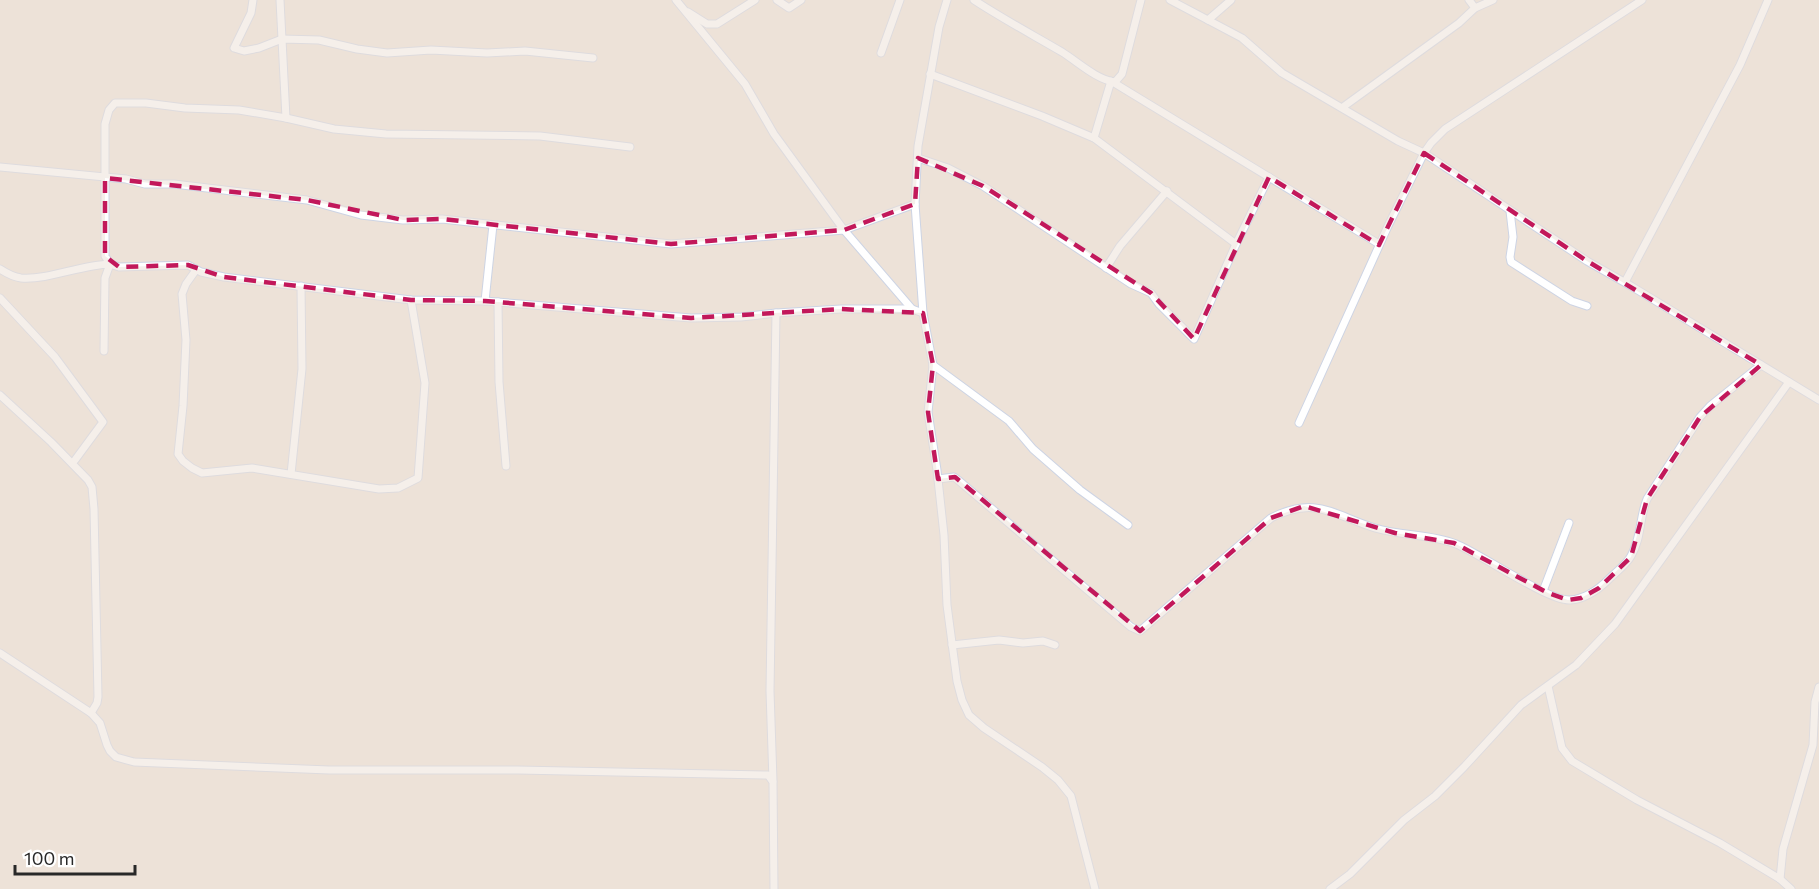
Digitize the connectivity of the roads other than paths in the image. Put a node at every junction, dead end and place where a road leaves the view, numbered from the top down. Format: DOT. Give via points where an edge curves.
graph roads {
  1 [pos="253,0"];
  2 [pos="280,0"];
  3 [pos="676,0"];
  4 [pos="755,0"];
  5 [pos="777,0"];
  6 [pos="801,0"];
  7 [pos="900,0"];
  8 [pos="947,0"];
  9 [pos="974,0"];
  10 [pos="1141,0"];
  11 [pos="1170,0"];
  12 [pos="1231,0"];
  13 [pos="1469,0"];
  14 [pos="1493,0"];
  15 [pos="1642,0"];
  16 [pos="1768,0"];
  17 [pos="681,7"];
  18 [pos="1475,8"];
  19 [pos="1208,20"];
  20 [pos="282,39"];
  21 [pos="882,53"];
  22 [pos="593,58"];
  23 [pos="930,74"];
  24 [pos="1111,81"];
  25 [pos="1343,107"];
  26 [pos="286,118"];
  27 [pos="1094,138"];
  28 [pos="630,147"];
  29 [pos="1424,153"];
  30 [pos="918,158"];
  31 [pos="0,166"];
  32 [pos="1269,177"];
  33 [pos="105,178"];
  34 [pos="1167,190"];
  35 [pos="915,204"];
  36 [pos="1510,211"];
  37 [pos="493,225"];
  38 [pos="844,230"];
  39 [pos="1236,244"];
  40 [pos="1380,244"];
  41 [pos="110,264"];
  42 [pos="1106,268"];
  43 [pos="0,269"];
  44 [pos="196,270"];
  45 [pos="1625,282"];
  46 [pos="301,286"];
  47 [pos="0,298"];
  48 [pos="411,300"];
  49 [pos="485,301"];
  50 [pos="498,302"];
  51 [pos="1587,306"];
  52 [pos="912,309"];
  53 [pos="776,313"];
  54 [pos="923,313"];
  55 [pos="104,351"];
  56 [pos="933,365"];
  57 [pos="1761,366"];
  58 [pos="1789,382"];
  59 [pos="0,395"];
  60 [pos="1819,400"];
  61 [pos="1299,423"];
  62 [pos="75,460"];
  63 [pos="506,466"];
  64 [pos="291,474"];
  65 [pos="938,479"];
  66 [pos="1569,523"];
  67 [pos="1128,525"];
  68 [pos="1543,591"];
  69 [pos="952,645"];
  70 [pos="1055,645"];
  71 [pos="0,652"];
  72 [pos="1548,686"];
  73 [pos="1819,687"];
  74 [pos="91,713"];
  75 [pos="773,782"];
  76 [pos="1780,879"];
  77 [pos="774,889"];
  78 [pos="1095,889"];
  79 [pos="1330,889"];
  80 [pos="1791,889"];
  1 -- 20 [label="street" via="251,14 234,48 244,51"];
  2 -- 20 [label="street"];
  3 -- 17 [label="street"];
  4 -- 17 [label="street" via="717,24 707,24"];
  5 -- 6 [label="street" via="789,8"];
  7 -- 21 [label="street"];
  8 -- 23 [label="street"];
  9 -- 24 [label="street"];
  10 -- 24 [label="street" via="1122,74 1119,80"];
  11 -- 19 [label="street"];
  12 -- 19 [label="street"];
  13 -- 18 [label="street"];
  14 -- 18 [label="street"];
  15 -- 29 [label="street" via="1445,129"];
  16 -- 45 [label="street" via="1740,65"];
  17 -- 38 [label="street" via="745,84 774,134"];
  18 -- 25 [label="street"];
  19 -- 25 [label="street" via="1242,38 1282,73"];
  20 -- 22 [label="street" via="319,40 387,53 525,51"];
  20 -- 26 [label="street"];
  23 -- 27 [label="street"];
  23 -- 30 [label="street"];
  24 -- 27 [label="street"];
  24 -- 32 [label="street"];
  25 -- 29 [label="street"];
  26 -- 28 [label="street" via="334,129 386,134 540,136"];
  26 -- 33 [label="street" via="239,110 115,103 105,124"];
  27 -- 34 [label="street"];
  29 -- 36 [label="street"];
  29 -- 40 [label="street"];
  30 -- 35 [label="street"];
  30 -- 42 [label="street" via="983,186"];
  31 -- 33 [label="street"];
  32 -- 39 [label="street"];
  32 -- 40 [label="street"];
  33 -- 37 [label="street" via="307,200 360,215"];
  33 -- 41 [label="street" via="105,256"];
  34 -- 39 [label="street"];
  34 -- 42 [label="street" via="1119,246"];
  35 -- 38 [label="street"];
  35 -- 54 [label="street"];
  36 -- 45 [label="street"];
  36 -- 51 [label="street" via="1511,262 1572,301"];
  37 -- 38 [label="street" via="670,244"];
  37 -- 49 [label="street"];
  38 -- 52 [label="street"];
  39 -- 42 [label="street" via="1194,339 1151,293"];
  40 -- 61 [label="street"];
  41 -- 43 [label="street" via="20,278"];
  41 -- 44 [label="street" via="175,264"];
  41 -- 55 [label="street" via="105,278"];
  44 -- 46 [label="street"];
  44 -- 64 [label="street" via="182,294 186,340 178,454 202,473 252,468"];
  45 -- 57 [label="street"];
  46 -- 48 [label="street"];
  46 -- 64 [label="street" via="302,369"];
  47 -- 62 [label="street" via="56,357 103,422"];
  48 -- 49 [label="street"];
  48 -- 64 [label="street" via="425,383 418,478 398,488 379,489"];
  49 -- 50 [label="street"];
  50 -- 53 [label="street" via="691,318"];
  50 -- 63 [label="street"];
  52 -- 53 [label="street"];
  52 -- 54 [label="street"];
  53 -- 75 [label="street" via="770,671"];
  54 -- 56 [label="street"];
  56 -- 65 [label="street" via="928,412"];
  56 -- 67 [label="street" via="1009,421 1033,449"];
  57 -- 58 [label="street"];
  57 -- 68 [label="street" via="1700,417 1647,499 1631,557 1599,588 1581,598 1568,600"];
  58 -- 60 [label="street"];
  58 -- 72 [label="street" via="1615,624"];
  59 -- 74 [label="street" via="92,487 98,697"];
  65 -- 68 [label="street" via="958,480 1140,631 1271,518 1288,509 1304,507 1317,506 1385,531 1454,543"];
  65 -- 69 [label="street"];
  66 -- 68 [label="street"];
  69 -- 70 [label="street" via="999,640"];
  69 -- 78 [label="street" via="957,681 969,715 1042,767 1071,796"];
  71 -- 74 [label="street"];
  72 -- 76 [label="street" via="1562,748 1572,761"];
  72 -- 79 [label="street" via="1521,705 1443,788"];
  73 -- 76 [label="street" via="1813,746 1783,849"];
  74 -- 75 [label="street" via="100,723 110,751 134,762 329,770 758,774 768,775"];
  75 -- 77 [label="street"];
  76 -- 80 [label="street"];
}
